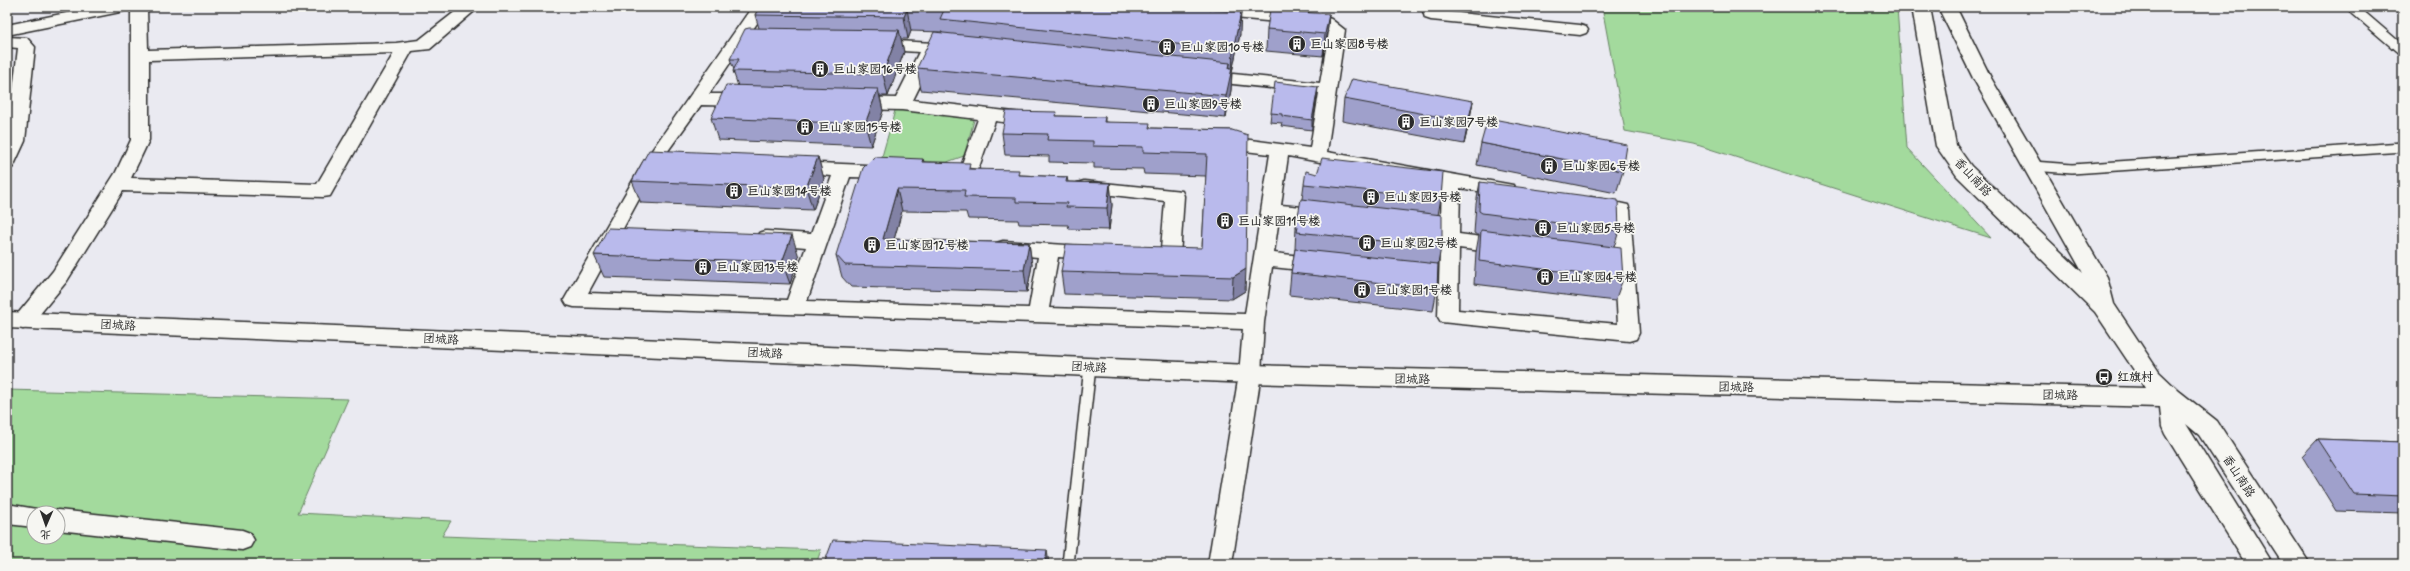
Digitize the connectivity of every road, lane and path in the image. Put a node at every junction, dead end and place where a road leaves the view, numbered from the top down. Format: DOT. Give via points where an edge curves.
graph roads {
  1 [pos="120,7"];
  2 [pos="139,7"];
  3 [pos="471,7"];
  4 [pos="760,7"];
  5 [pos="1170,7"];
  6 [pos="1430,7"];
  7 [pos="1921,7"];
  8 [pos="1947,7"];
  9 [pos="2354,9"];
  10 [pos="7,30"];
  11 [pos="1580,30"];
  12 [pos="7,42"];
  13 [pos="860,45"];
  14 [pos="931,46"];
  15 [pos="406,47"];
  16 [pos="971,51"];
  17 [pos="2403,51"];
  18 [pos="140,55"];
  19 [pos="1185,74"];
  20 [pos="1328,89"];
  21 [pos="696,99"];
  22 [pos="767,101"];
  23 [pos="839,102"];
  24 [pos="902,104"];
  25 [pos="988,115"];
  26 [pos="1051,122"];
  27 [pos="1201,140"];
  28 [pos="2403,147"];
  29 [pos="1280,149"];
  30 [pos="1318,154"];
  31 [pos="652,161"];
  32 [pos="676,162"];
  33 [pos="7,163"];
  34 [pos="2033,166"];
  35 [pos="780,167"];
  36 [pos="844,170"];
  37 [pos="905,172"];
  38 [pos="998,178"];
  39 [pos="1451,180"];
  40 [pos="118,184"];
  41 [pos="1067,185"];
  42 [pos="1520,192"];
  43 [pos="1575,202"];
  44 [pos="1271,210"];
  45 [pos="1341,218"];
  46 [pos="612,230"];
  47 [pos="636,232"];
  48 [pos="1444,233"];
  49 [pos="747,237"];
  50 [pos="818,241"];
  51 [pos="986,247"];
  52 [pos="1049,250"];
  53 [pos="1526,250"];
  54 [pos="1109,253"];
  55 [pos="1132,254"];
  56 [pos="1263,259"];
  57 [pos="1341,267"];
  58 [pos="2103,306"];
  59 [pos="794,308"];
  60 [pos="1038,315"];
  61 [pos="15,320"];
  62 [pos="1254,322"];
  63 [pos="1090,367"];
  64 [pos="1250,374"];
  65 [pos="2171,398"];
  66 [pos="7,514"];
  67 [pos="26,516"];
  68 [pos="66,521"];
  69 [pos="242,540"];
  70 [pos="1068,564"];
  71 [pos="1220,564"];
  72 [pos="2260,564"];
  73 [pos="2297,564"];
  1 -- 10 [label="street"];
  2 -- 18 [label="street"];
  3 -- 15 [label="street" via="424,45"];
  4 -- 21 [label="street" via="743,43"];
  5 -- 20 [label="street" via="1325,22 1337,30"];
  6 -- 11 [label="street" via="1432,15"];
  7 -- 58 [label="street, 香山南路" via="1946,146 1964,171"];
  8 -- 34 [label="street, 香山南路" via="1982,78"];
  9 -- 17 [label="lane"];
  12 -- 33 [label="street" via="21,42 27,47 16,141"];
  13 -- 14 [label="street"];
  14 -- 16 [label="street"];
  14 -- 24 [label="street"];
  15 -- 18 [label="street"];
  15 -- 40 [label="street" via="323,191"];
  18 -- 40 [label="street" via="140,140"];
  19 -- 20 [label="street"];
  20 -- 30 [label="street"];
  21 -- 22 [label="street"];
  21 -- 31 [label="street"];
  23 -- 24 [label="street"];
  24 -- 25 [label="street"];
  25 -- 26 [label="street"];
  25 -- 38 [label="street" via="960,174"];
  27 -- 29 [label="street"];
  28 -- 34 [label="lane" via="2072,168"];
  29 -- 30 [label="street"];
  29 -- 44 [label="street"];
  30 -- 39 [label="street"];
  31 -- 32 [label="street"];
  31 -- 46 [label="street"];
  34 -- 58 [label="street, 香山南路" via="2096,277"];
  35 -- 36 [label="street"];
  36 -- 37 [label="street"];
  36 -- 50 [label="street"];
  39 -- 42 [label="street"];
  39 -- 48 [label="street"];
  40 -- 61 [label="street" via="60,276"];
  41 -- 55 [label="street" via="1175,196 1170,256"];
  43 -- 48 [label="street" via="1621,210 1617,262 1629,333 1448,318 1441,278"];
  44 -- 45 [label="street"];
  44 -- 56 [label="street"];
  46 -- 47 [label="street"];
  46 -- 59 [label="street" via="574,300"];
  48 -- 53 [label="street"];
  49 -- 50 [label="street"];
  50 -- 59 [label="street"];
  51 -- 52 [label="street"];
  52 -- 54 [label="street"];
  52 -- 60 [label="street"];
  56 -- 57 [label="street"];
  56 -- 62 [label="street"];
  58 -- 65 [label="street, 香山南路" via="2151,378"];
  59 -- 60 [label="street"];
  60 -- 62 [label="street"];
  61 -- 63 [label="street, 团城路"];
  62 -- 64 [label="street"];
  63 -- 64 [label="street, 团城路"];
  63 -- 70 [label="lane"];
  64 -- 65 [label="street, 团城路"];
  64 -- 71 [label="street"];
  65 -- 72 [label="street" via="2174,427"];
  65 -- 73 [label="street, 香山南路" via="2208,428"];
  66 -- 67 [label="street"];
  68 -- 69 [label="street"];
}
